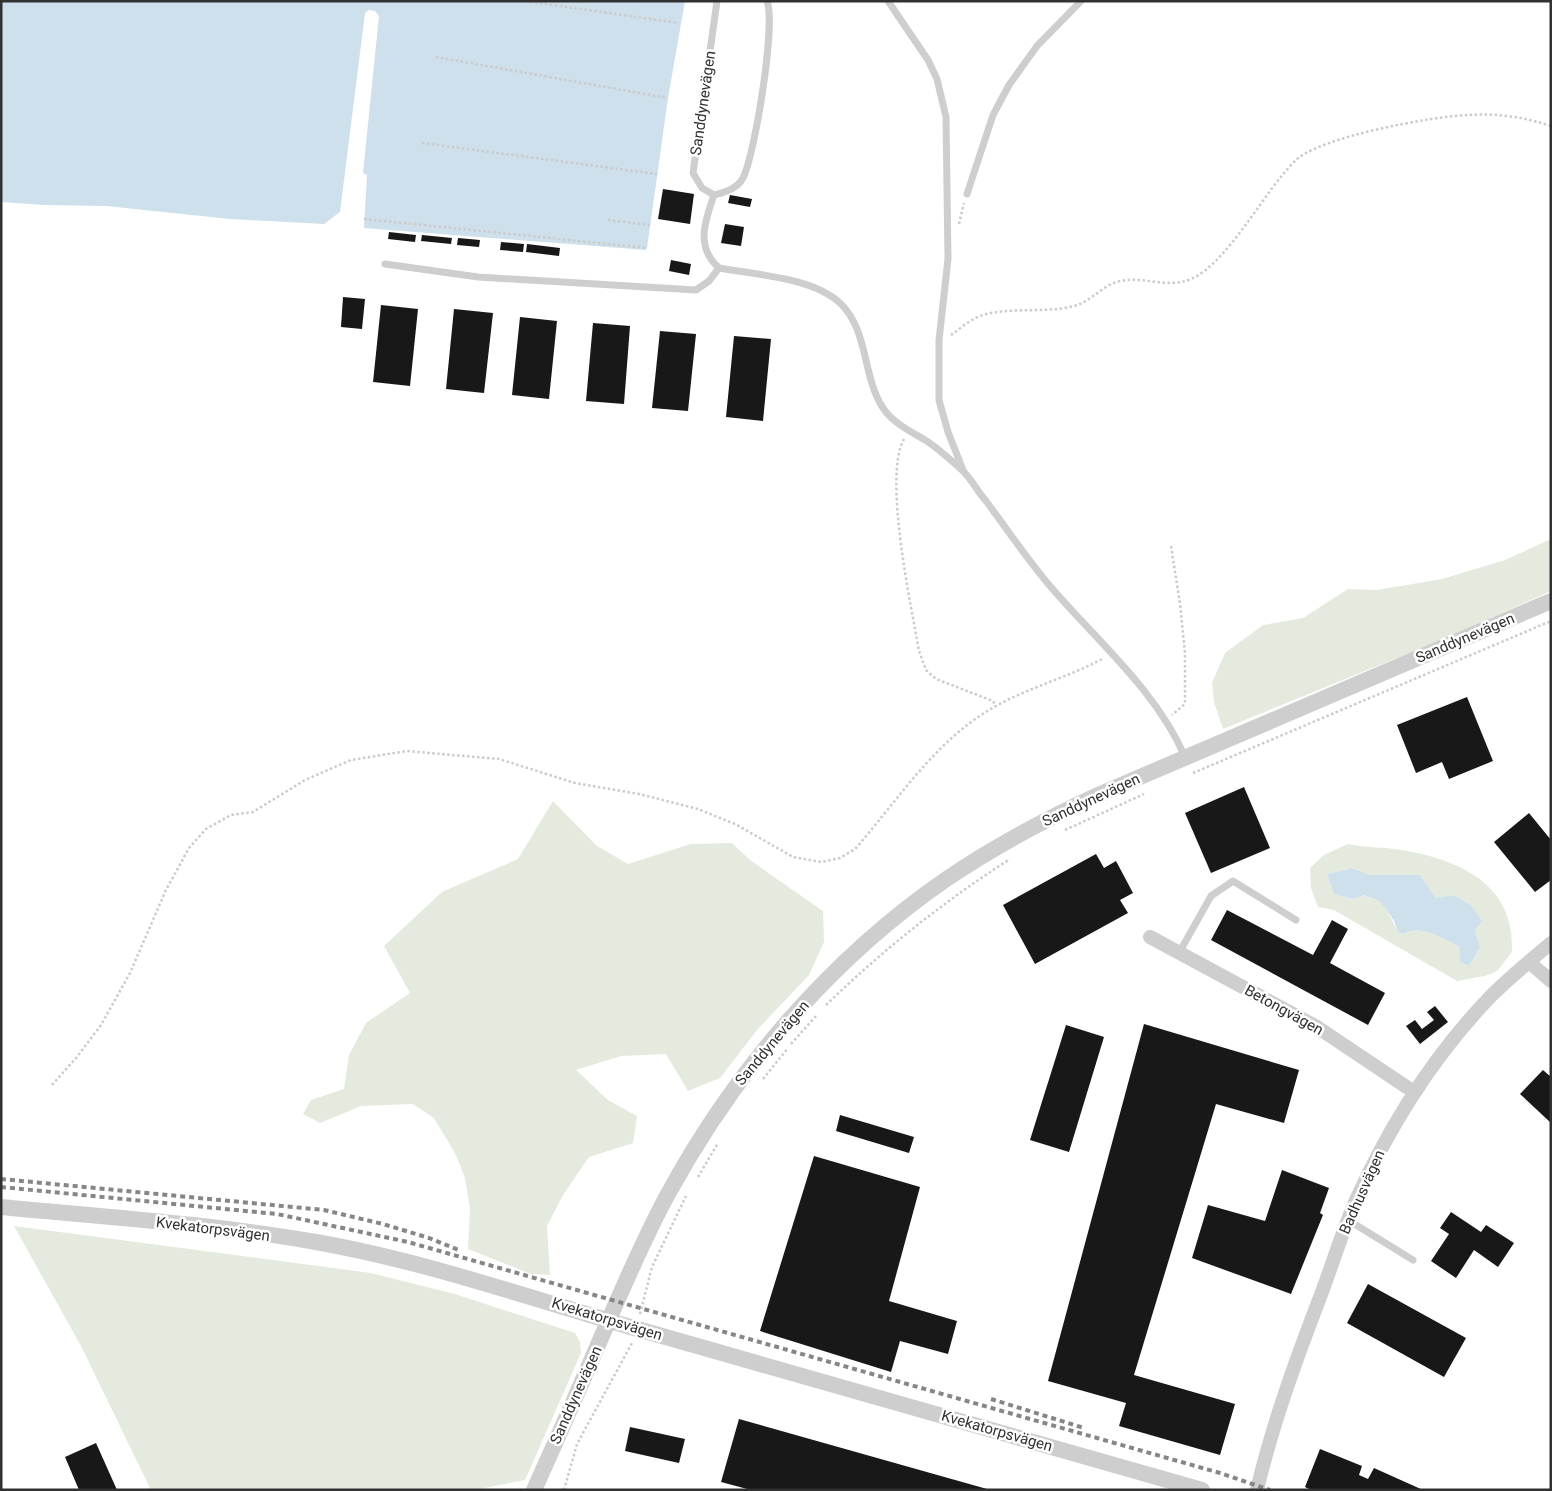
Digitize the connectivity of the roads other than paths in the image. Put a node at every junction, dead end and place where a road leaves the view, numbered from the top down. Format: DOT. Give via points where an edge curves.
graph roads {
  1 [pos="717,1"];
  2 [pos="767,1"];
  3 [pos="888,1"];
  4 [pos="1081,1"];
  5 [pos="967,194"];
  6 [pos="714,195"];
  7 [pos="385,264"];
  8 [pos="719,268"];
  9 [pos="964,473"];
  10 [pos="1551,601"];
  11 [pos="1186,758"];
  12 [pos="1296,920"];
  13 [pos="1150,937"];
  14 [pos="1551,943"];
  15 [pos="1179,952"];
  16 [pos="1529,962"];
  17 [pos="1551,981"];
  18 [pos="1414,1092"];
  19 [pos="1,1207"];
  20 [pos="1348,1220"];
  21 [pos="1413,1260"];
  22 [pos="609,1320"];
  23 [pos="534,1490"];
  24 [pos="1202,1490"];
  25 [pos="1257,1490"];
  1 -- 6 [label="lane, Sanddynevägen" via="693,172 702,188"];
  2 -- 6 [label="lane" via="769,23 762,95 747,162 742,179 731,190"];
  3 -- 9 [label="lane" via="928,60 942,99 947,139 948,259 939,340 939,400"];
  4 -- 5 [label="lane" via="1053,28 1009,85 992,115"];
  6 -- 8 [label="lane" via="702,243 710,261"];
  7 -- 8 [label="lane" via="478,277 696,290 710,281"];
  8 -- 9 [label="lane" via="802,283 829,295 840,304 858,330 883,408 893,420 927,441"];
  9 -- 11 [label="lane" via="1049,585 1167,719"];
  10 -- 11 [label="street, Sanddynevägen"];
  11 -- 22 [label="street, Sanddynevägen" via="1098,794 991,851 940,884 847,960 777,1035 726,1100 667,1196"];
  12 -- 15 [label="lane" via="1232,881 1211,896"];
  13 -- 15 [label="street, Betongvägen"];
  14 -- 16 [label="street, Badhusvägen"];
  15 -- 18 [label="street, Betongvägen" via="1317,1027"];
  16 -- 17 [label="street"];
  16 -- 18 [label="street, Badhusvägen" via="1452,1040"];
  18 -- 20 [label="street, Badhusvägen" via="1385,1141"];
  19 -- 22 [label="street, Kvekatorpsvägen" via="206,1226 315,1242 495,1286"];
  20 -- 21 [label="lane"];
  20 -- 25 [label="street, Badhusvägen" via="1292,1368"];
  22 -- 23 [label="street, Sanddynevägen"];
  22 -- 24 [label="street, Kvekatorpsvägen"];
}
